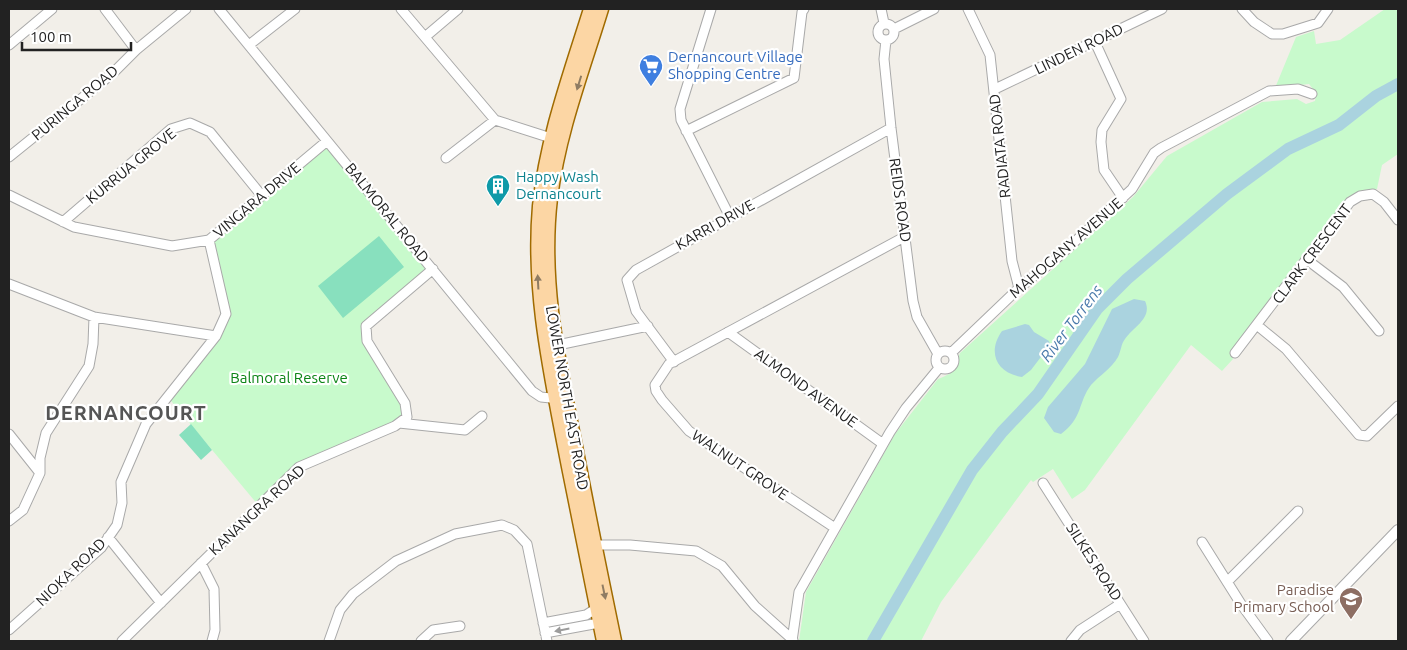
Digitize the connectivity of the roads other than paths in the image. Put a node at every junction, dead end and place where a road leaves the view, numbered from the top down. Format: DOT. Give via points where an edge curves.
graph roads {
  1 [pos="52,9"];
  2 [pos="105,9"];
  3 [pos="186,9"];
  4 [pos="219,9"];
  5 [pos="295,9"];
  6 [pos="401,9"];
  7 [pos="458,9"];
  8 [pos="590,9"];
  9 [pos="602,9"];
  10 [pos="711,9"];
  11 [pos="804,9"];
  12 [pos="881,9"];
  13 [pos="934,9"];
  14 [pos="968,9"];
  15 [pos="1162,9"];
  16 [pos="1242,9"];
  17 [pos="1328,9"];
  18 [pos="884,24"];
  19 [pos="894,29"];
  20 [pos="425,37"];
  21 [pos="886,40"];
  22 [pos="1095,42"];
  23 [pos="9,45"];
  24 [pos="249,46"];
  25 [pos="136,50"];
  26 [pos="995,89"];
  27 [pos="1312,94"];
  28 [pos="495,120"];
  29 [pos="891,128"];
  30 [pos="686,131"];
  31 [pos="551,138"];
  32 [pos="328,141"];
  33 [pos="9,157"];
  34 [pos="446,158"];
  35 [pos="9,195"];
  36 [pos="262,196"];
  37 [pos="1123,198"];
  38 [pos="730,217"];
  39 [pos="1398,220"];
  40 [pos="63,222"];
  41 [pos="906,236"];
  42 [pos="209,240"];
  43 [pos="1306,259"];
  44 [pos="433,269"];
  45 [pos="9,284"];
  46 [pos="1019,288"];
  47 [pos="94,317"];
  48 [pos="648,326"];
  49 [pos="1258,326"];
  50 [pos="1379,331"];
  51 [pos="728,332"];
  52 [pos="216,336"];
  53 [pos="551,347"];
  54 [pos="951,353"];
  55 [pos="1235,353"];
  56 [pos="938,354"];
  57 [pos="672,363"];
  58 [pos="939,368"];
  59 [pos="560,399"];
  60 [pos="1398,406"];
  61 [pos="482,416"];
  62 [pos="399,423"];
  63 [pos="9,434"];
  64 [pos="883,444"];
  65 [pos="40,474"];
  66 [pos="1043,483"];
  67 [pos="1298,511"];
  68 [pos="9,521"];
  69 [pos="835,528"];
  70 [pos="1398,530"];
  71 [pos="108,537"];
  72 [pos="1202,542"];
  73 [pos="589,545"];
  74 [pos="201,563"];
  75 [pos="1228,582"];
  76 [pos="161,603"];
  77 [pos="1120,604"];
  78 [pos="602,610"];
  79 [pos="543,623"];
  80 [pos="600,623"];
  81 [pos="460,626"];
  82 [pos="9,630"];
  83 [pos="546,637"];
  84 [pos="122,641"];
  85 [pos="212,641"];
  86 [pos="329,641"];
  87 [pos="421,641"];
  88 [pos="603,641"];
  89 [pos="614,641"];
  90 [pos="793,641"];
  91 [pos="1071,641"];
  92 [pos="1144,641"];
  93 [pos="1268,641"];
  94 [pos="1291,641"];
  1 -- 23 [label="street"];
  2 -- 25 [label="street"];
  3 -- 25 [label="street, PURINGA ROAD"];
  4 -- 24 [label="street, BALMORAL ROAD"];
  5 -- 24 [label="street"];
  6 -- 20 [label="street"];
  7 -- 20 [label="street"];
  8 -- 31 [label="main road, LOWER NORTH EAST ROAD"];
  9 -- 53 [label="main road, LOWER NORTH EAST ROAD, one-way" via="566,126 553,188 548,267"];
  10 -- 30 [label="street" via="680,109"];
  11 -- 30 [label="street" via="794,78"];
  12 -- 18 [label="street"];
  13 -- 19 [label="street"];
  14 -- 26 [label="street, RADIATA ROAD" via="990,55"];
  15 -- 22 [label="street, LINDEN ROAD"];
  16 -- 17 [label="street" via="1272,34 1283,34 1318,23"];
  18 -- 19 [label="street"];
  18 -- 21 [label="street" via="877,32"];
  19 -- 21 [label="street" via="892,37"];
  20 -- 28 [label="street"];
  21 -- 29 [label="street, REIDS ROAD" via="884,59"];
  22 -- 26 [label="street, LINDEN ROAD"];
  22 -- 37 [label="street" via="1121,99 1102,130 1102,142 1104,170"];
  24 -- 32 [label="street, BALMORAL ROAD"];
  25 -- 33 [label="street, PURINGA ROAD" via="113,73"];
  26 -- 46 [label="street, RADIATA ROAD" via="1012,262"];
  27 -- 37 [label="street, MAHOGANY AVENUE" via="1298,89 1268,91 1161,148 1154,153 1132,190"];
  28 -- 31 [label="street"];
  28 -- 34 [label="street"];
  29 -- 38 [label="street, KARRI DRIVE"];
  29 -- 41 [label="street, REIDS ROAD"];
  30 -- 38 [label="street"];
  53 -- 31 [label="main road, LOWER NORTH EAST ROAD, one-way" via="538,292 537,244 541,190"];
  32 -- 36 [label="street, VINGARA DRIVE"];
  32 -- 44 [label="street, BALMORAL ROAD"];
  35 -- 40 [label="street, VINGARA DRIVE"];
  36 -- 40 [label="street, KURRUA GROVE" via="210,132 190,123 171,129"];
  36 -- 42 [label="street, VINGARA DRIVE"];
  37 -- 46 [label="street, MAHOGANY AVENUE"];
  38 -- 48 [label="street, KARRI DRIVE" via="636,270 627,280 636,311"];
  39 -- 43 [label="street, CLARK CRESCENT" via="1379,197 1373,194 1360,196 1343,210"];
  40 -- 42 [label="street, VINGARA DRIVE" via="74,228 172,246"];
  41 -- 51 [label="street"];
  41 -- 56 [label="street, REIDS ROAD" via="912,301 917,317"];
  42 -- 52 [label="street, NIOKA ROAD" via="226,314"];
  43 -- 49 [label="street, CLARK CRESCENT"];
  43 -- 50 [label="street" via="1343,287"];
  44 -- 59 [label="street, BALMORAL ROAD" via="532,391 541,397"];
  44 -- 62 [label="street" via="366,326 367,341 405,403 407,416"];
  45 -- 47 [label="street"];
  46 -- 54 [label="street, MAHOGANY AVENUE"];
  47 -- 52 [label="street"];
  47 -- 65 [label="street" via="89,366 46,433"];
  48 -- 53 [label="street"];
  48 -- 57 [label="street, KARRI DRIVE"];
  49 -- 55 [label="street, CLARK CRESCENT"];
  49 -- 60 [label="street" via="1286,349 1359,435 1368,436"];
  51 -- 57 [label="street"];
  51 -- 64 [label="street, ALMOND AVENUE"];
  52 -- 71 [label="street, NIOKA ROAD" via="146,424 121,482 122,503 117,525"];
  53 -- 59 [label="main road, LOWER NORTH EAST ROAD"];
  54 -- 56 [label="street" via="942,351"];
  54 -- 58 [label="street" via="952,366"];
  56 -- 58 [label="street" via="936,362"];
  57 -- 69 [label="street, WALNUT GROVE" via="655,385 656,391 683,426"];
  58 -- 64 [label="street" via="906,408"];
  59 -- 73 [label="main road, LOWER NORTH EAST ROAD"];
  61 -- 62 [label="street" via="465,430"];
  62 -- 74 [label="street, KANANGRA ROAD" via="299,467"];
  63 -- 65 [label="street"];
  64 -- 69 [label="street"];
  65 -- 68 [label="street" via="23,510"];
  66 -- 77 [label="street, SILKES ROAD"];
  67 -- 75 [label="street"];
  69 -- 90 [label="street" via="799,592"];
  70 -- 94 [label="street"];
  71 -- 76 [label="street"];
  71 -- 82 [label="street, NIOKA ROAD" via="101,548"];
  72 -- 75 [label="street"];
  73 -- 78 [label="main road, LOWER NORTH EAST ROAD"];
  73 -- 90 [label="street" via="696,551 722,566 755,606"];
  74 -- 76 [label="street, KANANGRA ROAD"];
  74 -- 85 [label="street" via="214,589 215,630"];
  75 -- 93 [label="street"];
  76 -- 84 [label="street, KANANGRA ROAD"];
  77 -- 91 [label="street" via="1080,630"];
  77 -- 92 [label="street, SILKES ROAD"];
  78 -- 79 [label="street"];
  78 -- 80 [label="main road, LOWER NORTH EAST ROAD"];
  78 -- 89 [label="main road, LOWER NORTH EAST ROAD"];
  79 -- 83 [label="street"];
  79 -- 86 [label="street" via="527,544 514,530 502,524 455,534 396,561 353,594 340,610"];
  80 -- 83 [label="street, one-way"];
  80 -- 88 [label="main road, LOWER NORTH EAST ROAD"];
  81 -- 87 [label="street" via="433,630"];
}
